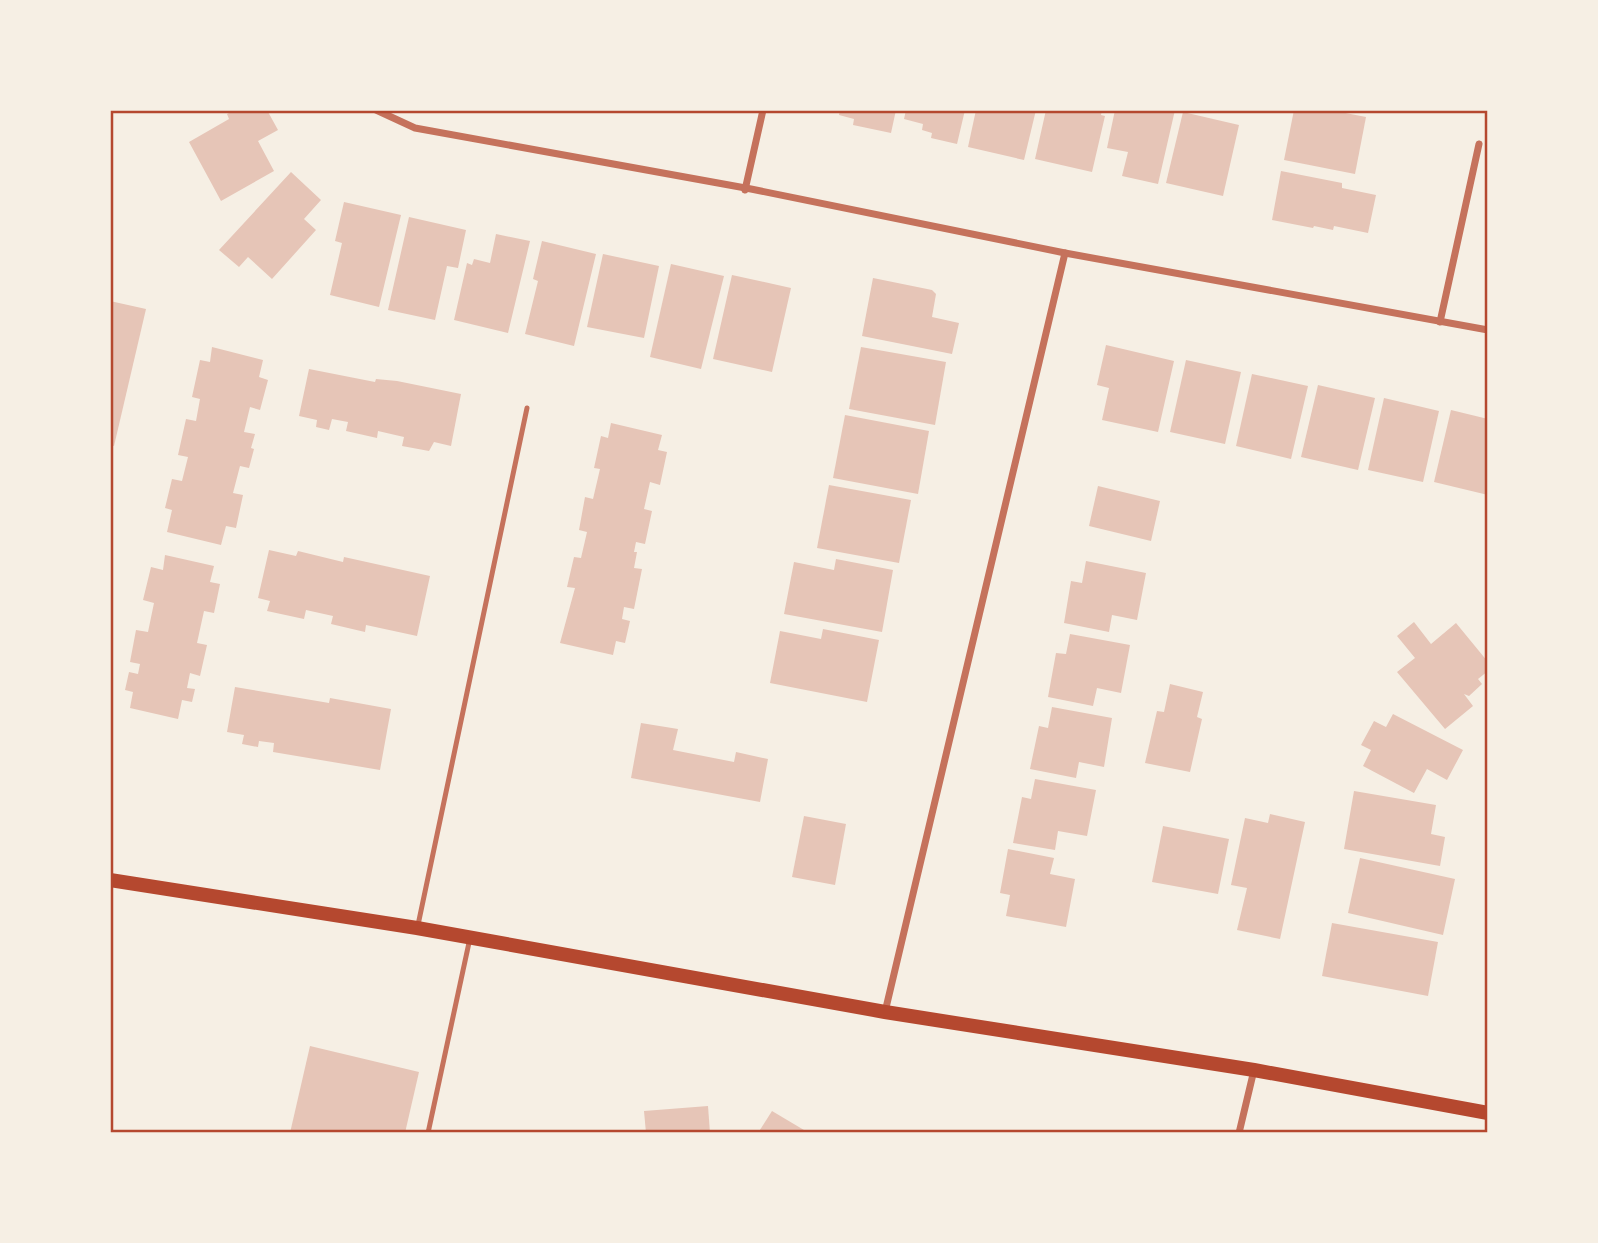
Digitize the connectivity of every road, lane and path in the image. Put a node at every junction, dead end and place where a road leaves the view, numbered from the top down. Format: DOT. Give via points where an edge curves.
graph roads {
  1 [pos="376,110"];
  2 [pos="763,110"];
  3 [pos="1479,144"];
  4 [pos="745,190"];
  5 [pos="1065,253"];
  6 [pos="1440,322"];
  7 [pos="1488,330"];
  8 [pos="527,408"];
  9 [pos="110,880"];
  10 [pos="417,928"];
  11 [pos="470,938"];
  12 [pos="885,1012"];
  13 [pos="1254,1070"];
  14 [pos="1488,1113"];
  15 [pos="428,1133"];
  16 [pos="1240,1133"];
  1 -- 4 [label="street" via="415,128"];
  2 -- 4 [label="street"];
  3 -- 6 [label="street"];
  4 -- 5 [label="street"];
  5 -- 6 [label="street"];
  5 -- 12 [label="street"];
  6 -- 7 [label="street"];
  8 -- 10 [label="lane"];
  9 -- 10 [label="main road"];
  10 -- 11 [label="main road"];
  11 -- 12 [label="main road"];
  11 -- 15 [label="lane"];
  12 -- 13 [label="main road"];
  13 -- 14 [label="main road"];
  13 -- 16 [label="street"];
}
